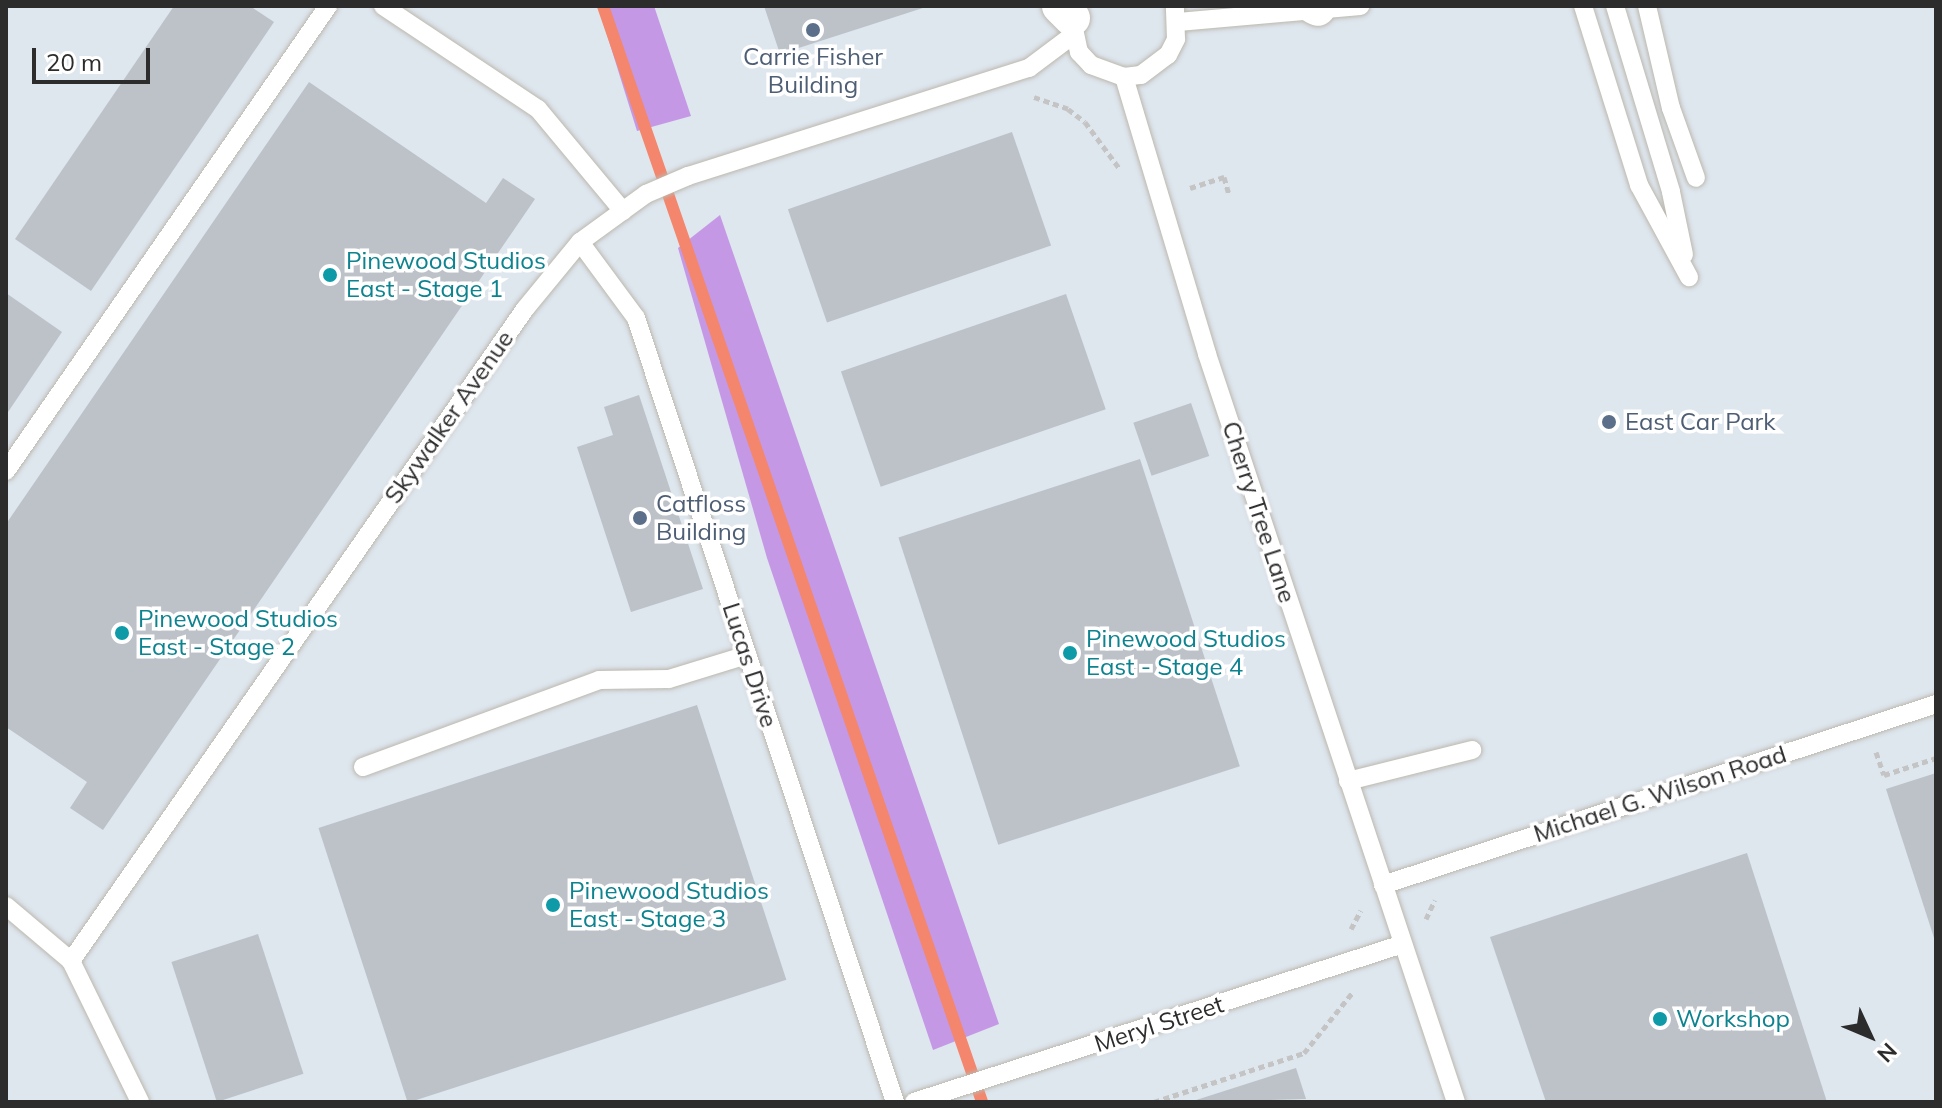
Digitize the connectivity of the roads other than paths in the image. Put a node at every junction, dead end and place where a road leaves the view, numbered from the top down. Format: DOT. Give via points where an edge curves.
graph roads {
  1 [pos="328,6"];
  2 [pos="383,6"];
  3 [pos="1360,6"];
  4 [pos="1583,6"];
  5 [pos="1615,6"];
  6 [pos="1647,6"];
  7 [pos="1316,7"];
  8 [pos="1176,14"];
  9 [pos="1070,16"];
  10 [pos="1124,77"];
  11 [pos="1696,178"];
  12 [pos="623,211"];
  13 [pos="580,242"];
  14 [pos="6,471"];
  15 [pos="747,655"];
  16 [pos="1936,704"];
  17 [pos="1472,750"];
  18 [pos="363,767"];
  19 [pos="1348,781"];
  20 [pos="1383,885"];
  21 [pos="6,906"];
  22 [pos="1403,944"];
  23 [pos="71,961"];
  24 [pos="140,1102"];
  25 [pos="895,1102"];
  26 [pos="914,1102"];
  27 [pos="1456,1102"];
  1 -- 14 [label="lane"];
  2 -- 12 [label="lane" via="538,109"];
  3 -- 7 [label="lane"];
  4 -- 5 [label="lane" via="1639,185 1689,277 1671,192"];
  6 -- 11 [label="lane" via="1671,108"];
  7 -- 8 [label="lane"];
  8 -- 10 [label="lane" via="1176,39 1157,67"];
  9 -- 10 [label="lane" via="1091,65"];
  9 -- 12 [label="lane, Skywalker Avenue" via="1029,68 688,176 646,194"];
  10 -- 19 [label="lane, Cherry Tree Lane" via="1207,354"];
  12 -- 13 [label="lane, Skywalker Avenue"];
  13 -- 15 [label="lane, Lucas Drive" via="636,318"];
  13 -- 23 [label="lane, Skywalker Avenue" via="525,309"];
  15 -- 18 [label="lane" via="669,679 599,680"];
  15 -- 25 [label="lane, Lucas Drive"];
  16 -- 20 [label="lane, Michael G. Wilson Road"];
  17 -- 19 [label="lane"];
  19 -- 20 [label="lane, Cherry Tree Lane"];
  20 -- 22 [label="lane, Cherry Tree Lane"];
  21 -- 23 [label="lane"];
  22 -- 26 [label="lane, Meryl Street"];
  22 -- 27 [label="lane, Cherry Tree Lane"];
  23 -- 24 [label="lane"];
}
